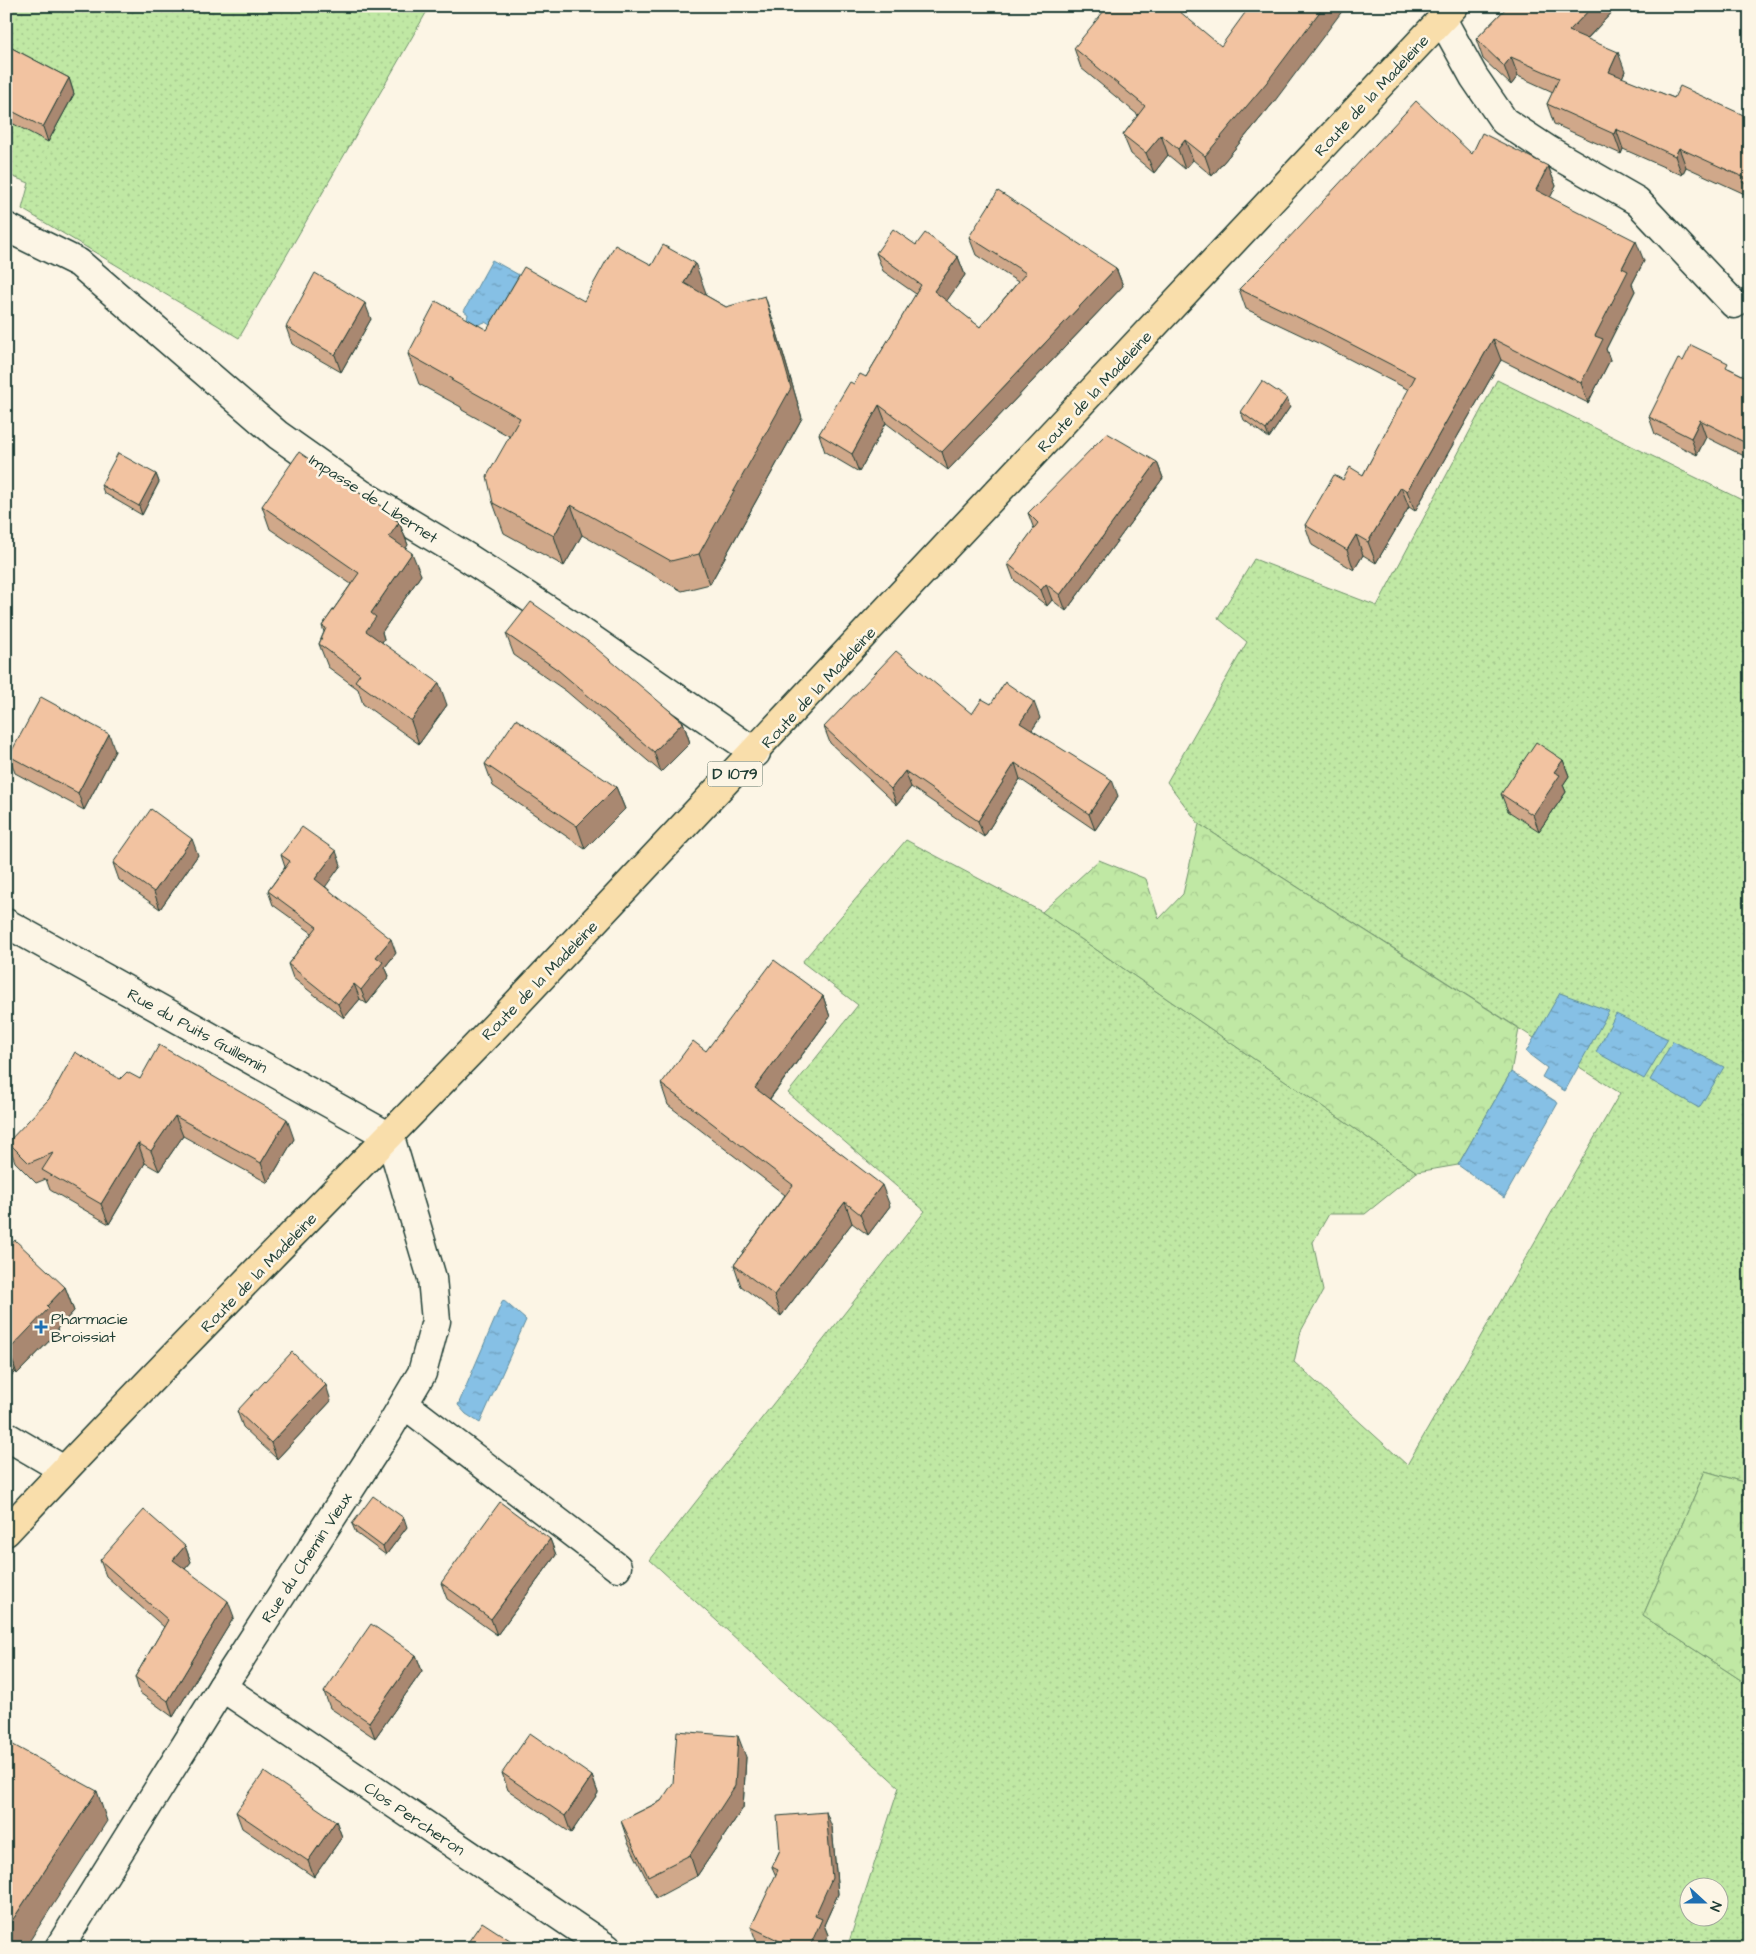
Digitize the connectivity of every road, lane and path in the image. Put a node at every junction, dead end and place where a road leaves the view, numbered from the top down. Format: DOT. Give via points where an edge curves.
graph roads {
  1 [pos="1448,13"];
  2 [pos="6,227"];
  3 [pos="1734,304"];
  4 [pos="756,753"];
  5 [pos="6,923"];
  6 [pos="390,1137"];
  7 [pos="404,1404"];
  8 [pos="6,1436"];
  9 [pos="64,1470"];
  10 [pos="6,1532"];
  11 [pos="617,1568"];
  12 [pos="222,1688"];
  13 [pos="58,1948"];
  14 [pos="607,1948"];
  1 -- 3 [label="street" via="1474,76 1504,121 1637,201"];
  1 -- 4 [label="main road, Route de la Madeleine / D 1079"];
  2 -- 4 [label="street, Impasse de Libernet" via="79,263 278,435 337,477 573,626"];
  4 -- 6 [label="main road, Route de la Madeleine / D 1079"];
  5 -- 6 [label="street, Rue du Puits Guillemin"];
  6 -- 7 [label="street, Rue du Chemin Vieux" via="432,1278 436,1321 422,1373"];
  6 -- 9 [label="main road, Route de la Madeleine / D 1079"];
  7 -- 11 [label="street"];
  7 -- 12 [label="street, Rue du Chemin Vieux"];
  8 -- 9 [label="street"];
  9 -- 10 [label="main road, Route de la Madeleine / D 1079"];
  12 -- 13 [label="street, Rue du Chemin Vieux"];
  12 -- 14 [label="street, Clos Percheron"];
}
